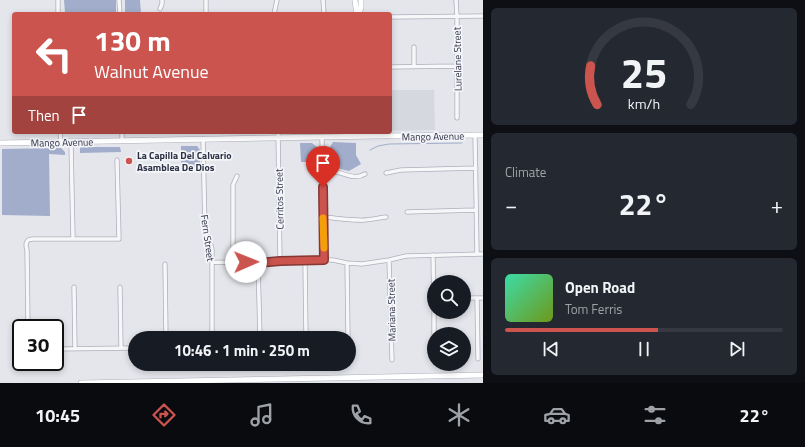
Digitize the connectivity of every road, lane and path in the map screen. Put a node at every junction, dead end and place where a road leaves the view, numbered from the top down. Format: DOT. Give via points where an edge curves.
graph roads {
  1 [pos="58,0"];
  2 [pos="119,0"];
  3 [pos="162,0"];
  4 [pos="206,0"];
  5 [pos="277,0"];
  6 [pos="324,0"];
  7 [pos="355,0"];
  8 [pos="361,0"];
  9 [pos="456,0"];
  10 [pos="160,9"];
  11 [pos="58,12"];
  12 [pos="120,12"];
  13 [pos="206,12"];
  14 [pos="274,12"];
  15 [pos="324,12"];
  16 [pos="357,12"];
  17 [pos="359,12"];
  18 [pos="457,16"];
  19 [pos="483,16"];
  20 [pos="392,17"];
  21 [pos="414,47"];
  22 [pos="457,66"];
  23 [pos="414,67"];
  24 [pos="392,68"];
  25 [pos="457,118"];
  26 [pos="60,134"];
  27 [pos="122,134"];
  28 [pos="359,134"];
  29 [pos="278,135"];
  30 [pos="475,135"];
  31 [pos="483,135"];
  32 [pos="322,138"];
  33 [pos="203,139"];
  34 [pos="122,141"];
  35 [pos="60,142"];
  36 [pos="71,142"];
  37 [pos="0,143"];
  38 [pos="117,160"];
  39 [pos="476,168"];
  40 [pos="322,172"];
  41 [pos="386,173"];
  42 [pos="365,174"];
  43 [pos="237,176"];
  44 [pos="476,210"];
  45 [pos="407,212"];
  46 [pos="323,217"];
  47 [pos="386,217"];
  48 [pos="73,239"];
  49 [pos="477,254"];
  50 [pos="483,254"];
  51 [pos="433,255"];
  52 [pos="324,260"];
  53 [pos="389,260"];
  54 [pos="280,261"];
  55 [pos="304,261"];
  56 [pos="212,262"];
  57 [pos="233,262"];
  58 [pos="258,263"];
  59 [pos="346,263"];
  60 [pos="165,264"];
  61 [pos="433,275"];
  62 [pos="74,287"];
  63 [pos="120,287"];
  64 [pos="471,298"];
  65 [pos="477,298"];
  66 [pos="483,298"];
  67 [pos="28,319"];
  68 [pos="166,331"];
  69 [pos="212,331"];
  70 [pos="260,331"];
  71 [pos="306,331"];
  72 [pos="348,331"];
  73 [pos="121,348"];
  74 [pos="128,348"];
  75 [pos="64,349"];
  76 [pos="75,349"];
  77 [pos="478,358"];
  78 [pos="392,360"];
  79 [pos="483,375"];
  80 [pos="358,380"];
  81 [pos="81,383"];
  1 -- 11 [label="street"];
  2 -- 12 [label="street"];
  3 -- 10 [label="street"];
  4 -- 13 [label="street"];
  5 -- 14 [label="street"];
  6 -- 15 [label="street"];
  7 -- 16 [label="street"];
  8 -- 17 [label="street"];
  9 -- 18 [label="street, Lurelane Street"];
  18 -- 19 [label="street"];
  18 -- 20 [label="street"];
  18 -- 22 [label="street, Lurelane Street"];
  21 -- 23 [label="street"];
  22 -- 23 [label="street"];
  22 -- 25 [label="street, Lurelane Street"];
  23 -- 24 [label="street"];
  26 -- 35 [label="street"];
  27 -- 34 [label="street"];
  28 -- 30 [label="street, Mango Avenue"];
  28 -- 32 [label="street, Mango Avenue"];
  29 -- 32 [label="street, Mango Avenue"];
  29 -- 33 [label="street, Mango Avenue"];
  29 -- 54 [label="street, Cerritos Street"];
  30 -- 31 [label="street, Mango Avenue"];
  30 -- 39 [label="street"];
  32 -- 40 [label="street"];
  33 -- 34 [label="street, Mango Avenue"];
  33 -- 56 [label="street, Fern Street" via="205,229 211,246"];
  34 -- 36 [label="street, Mango Avenue"];
  35 -- 36 [label="street, Mango Avenue"];
  35 -- 37 [label="street, Mango Avenue"];
  36 -- 48 [label="street"];
  38 -- 48 [label="street" via="119,239"];
  39 -- 41 [label="street" via="401,170"];
  39 -- 44 [label="street"];
  40 -- 42 [label="street" via="336,172 355,177"];
  40 -- 46 [label="street"];
  43 -- 57 [label="street" via="233,185"];
  44 -- 45 [label="street"];
  44 -- 49 [label="street"];
  46 -- 47 [label="street" via="370,220"];
  46 -- 52 [label="street"];
  48 -- 67 [label="street" via="27,241"];
  49 -- 50 [label="street"];
  49 -- 51 [label="street"];
  51 -- 53 [label="street" via="406,256"];
  51 -- 61 [label="street"];
  52 -- 55 [label="street"];
  52 -- 59 [label="street"];
  53 -- 59 [label="street" via="362,264"];
  53 -- 78 [label="street, Mariana Street"];
  54 -- 55 [label="street"];
  54 -- 58 [label="street"];
  55 -- 71 [label="street"];
  56 -- 57 [label="street"];
  56 -- 69 [label="street, Fern Street"];
  57 -- 58 [label="street"];
  58 -- 70 [label="street"];
  59 -- 72 [label="street"];
  60 -- 68 [label="street"];
  62 -- 76 [label="street"];
  63 -- 73 [label="street"];
  64 -- 65 [label="street"];
  65 -- 66 [label="street"];
  65 -- 77 [label="street"];
  73 -- 74 [label="street"];
  73 -- 76 [label="street"];
  75 -- 76 [label="street"];
  79 -- 80 [label="street"];
  80 -- 81 [label="street"];
}
